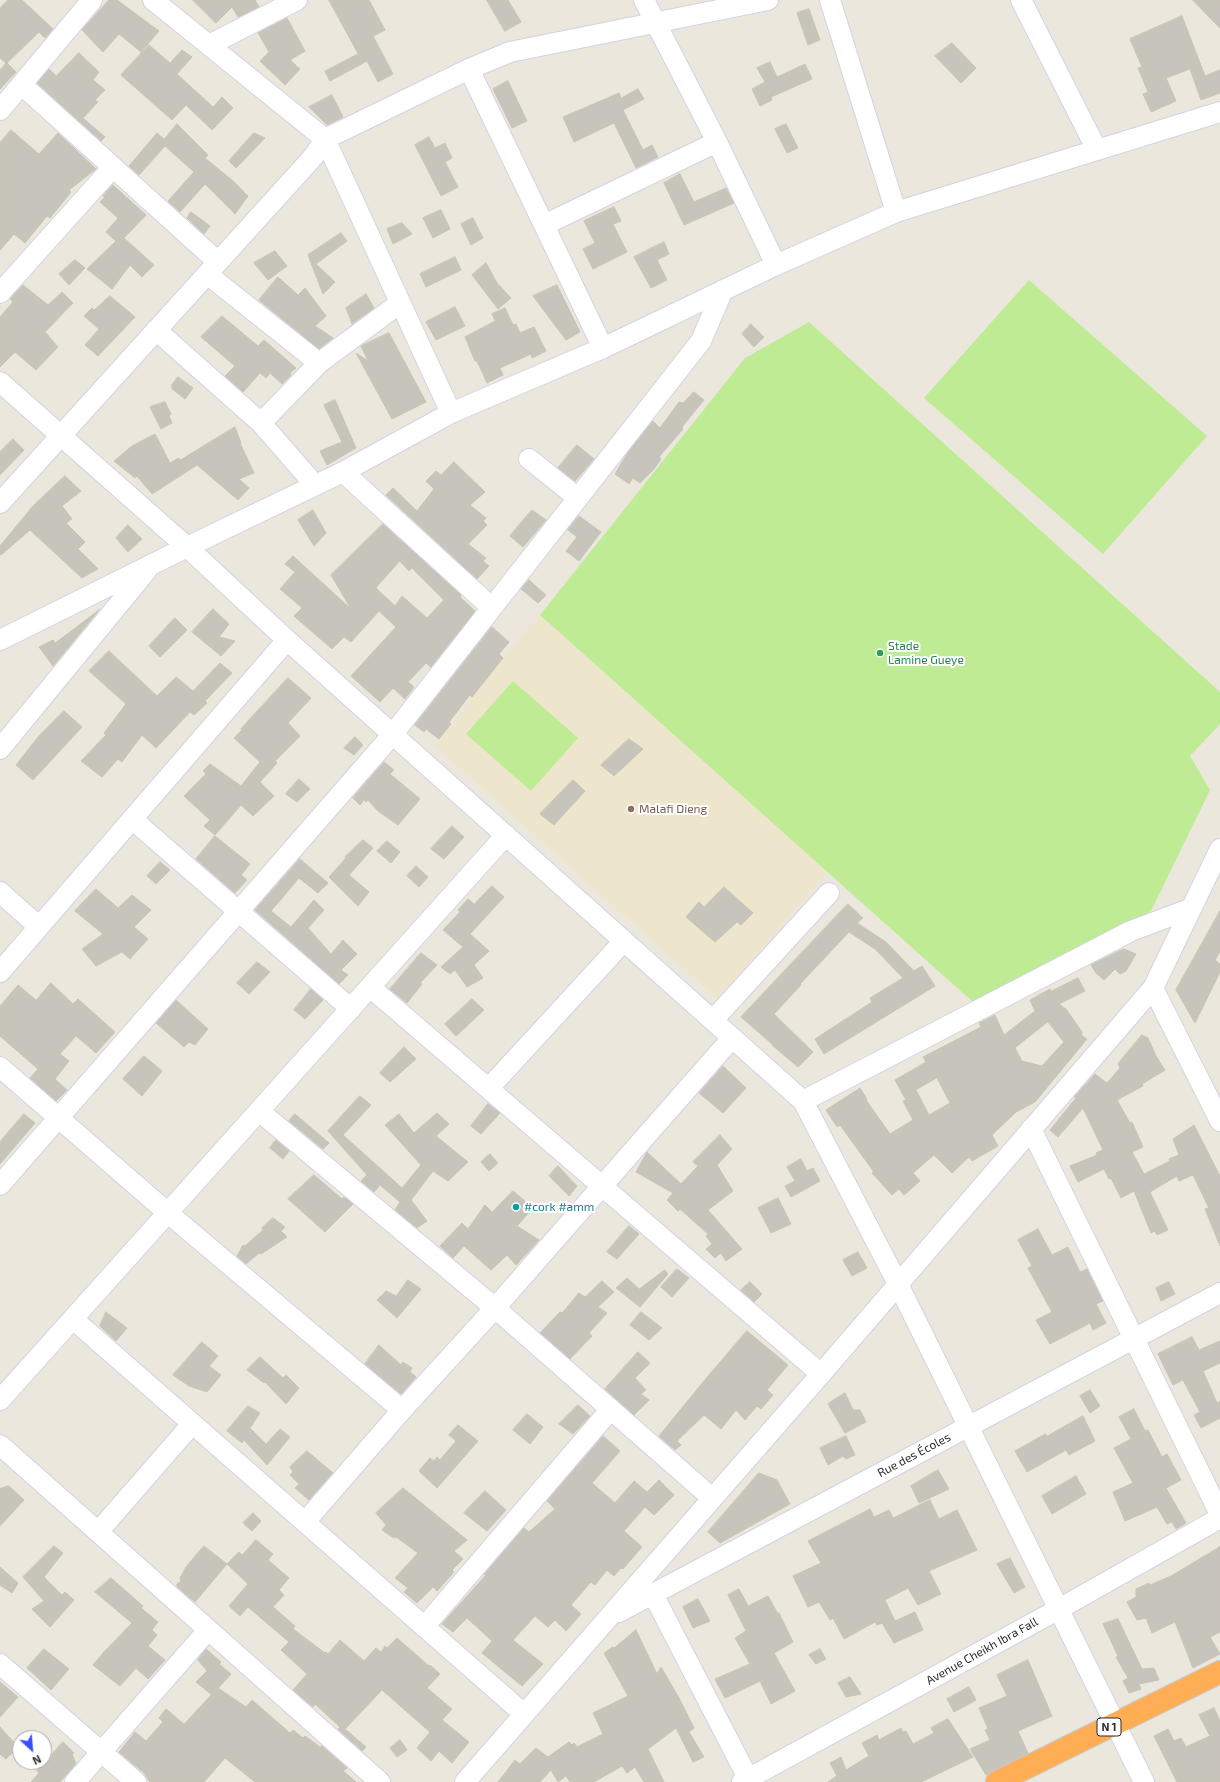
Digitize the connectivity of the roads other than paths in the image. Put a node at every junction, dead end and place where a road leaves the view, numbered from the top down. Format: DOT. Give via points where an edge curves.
graph roads {
  1 [pos="92,0"];
  2 [pos="153,0"];
  3 [pos="297,0"];
  4 [pos="644,0"];
  5 [pos="768,0"];
  6 [pos="830,0"];
  7 [pos="1021,0"];
  8 [pos="656,23"];
  9 [pos="209,45"];
  10 [pos="469,69"];
  11 [pos="22,85"];
  12 [pos="0,110"];
  13 [pos="1220,112"];
  14 [pos="325,138"];
  15 [pos="717,142"];
  16 [pos="1097,150"];
  17 [pos="113,167"];
  18 [pos="896,212"];
  19 [pos="544,225"];
  20 [pos="776,265"];
  21 [pos="213,268"];
  22 [pos="723,290"];
  23 [pos="0,293"];
  24 [pos="400,303"];
  25 [pos="156,330"];
  26 [pos="603,348"];
  27 [pos="319,363"];
  28 [pos="0,382"];
  29 [pos="451,413"];
  30 [pos="260,423"];
  31 [pos="60,436"];
  32 [pos="529,459"];
  33 [pos="343,472"];
  34 [pos="315,485"];
  35 [pos="578,498"];
  36 [pos="0,503"];
  37 [pos="187,547"];
  38 [pos="152,565"];
  39 [pos="492,608"];
  40 [pos="0,640"];
  41 [pos="287,640"];
  42 [pos="393,734"];
  43 [pos="0,749"];
  44 [pos="132,819"];
  45 [pos="506,835"];
  46 [pos="1220,849"];
  47 [pos="0,892"];
  48 [pos="829,894"];
  49 [pos="1192,908"];
  50 [pos="238,911"];
  51 [pos="39,927"];
  52 [pos="624,941"];
  53 [pos="0,972"];
  54 [pos="370,987"];
  55 [pos="1153,988"];
  56 [pos="351,1009"];
  57 [pos="713,1020"];
  58 [pos="732,1038"];
  59 [pos="0,1067"];
  60 [pos="489,1088"];
  61 [pos="803,1101"];
  62 [pos="1218,1110"];
  63 [pos="259,1111"];
  64 [pos="58,1118"];
  65 [pos="1031,1129"];
  66 [pos="0,1185"];
  67 [pos="602,1185"];
  68 [pos="168,1213"];
  69 [pos="898,1284"];
  70 [pos="1220,1293"];
  71 [pos="495,1308"];
  72 [pos="73,1319"];
  73 [pos="1134,1338"];
  74 [pos="821,1374"];
  75 [pos="0,1400"];
  76 [pos="611,1409"];
  77 [pos="402,1410"];
  78 [pos="192,1424"];
  79 [pos="968,1427"];
  80 [pos="0,1446"];
  81 [pos="712,1498"];
  82 [pos="1220,1514"];
  83 [pos="1220,1518"];
  84 [pos="304,1522"];
  85 [pos="98,1532"];
  86 [pos="653,1594"];
  87 [pos="1059,1609"];
  88 [pos="608,1618"];
  89 [pos="424,1627"];
  90 [pos="208,1630"];
  91 [pos="0,1664"];
  92 [pos="1220,1672"];
  93 [pos="524,1714"];
  94 [pos="1115,1724"];
  95 [pos="102,1752"];
  96 [pos="747,1781"];
  97 [pos="75,1782"];
  98 [pos="136,1782"];
  99 [pos="380,1782"];
  100 [pos="465,1782"];
  101 [pos="997,1782"];
  102 [pos="1144,1782"];
  1 -- 11 [label="street"];
  2 -- 9 [label="street"];
  3 -- 9 [label="street"];
  4 -- 8 [label="street"];
  5 -- 8 [label="street"];
  6 -- 18 [label="street"];
  7 -- 16 [label="street"];
  8 -- 10 [label="street" via="510,52"];
  8 -- 15 [label="street"];
  9 -- 14 [label="street"];
  10 -- 14 [label="street"];
  10 -- 19 [label="street"];
  11 -- 12 [label="street"];
  11 -- 17 [label="street"];
  13 -- 16 [label="street"];
  14 -- 21 [label="street" via="314,156"];
  14 -- 24 [label="street"];
  15 -- 19 [label="street"];
  15 -- 20 [label="street"];
  16 -- 18 [label="street"];
  17 -- 21 [label="street"];
  17 -- 23 [label="street"];
  18 -- 20 [label="street"];
  19 -- 26 [label="street"];
  20 -- 22 [label="street"];
  21 -- 25 [label="street"];
  21 -- 27 [label="street"];
  22 -- 26 [label="street"];
  22 -- 35 [label="street" via="701,341"];
  24 -- 27 [label="street"];
  24 -- 29 [label="street"];
  25 -- 30 [label="street"];
  25 -- 31 [label="street"];
  26 -- 29 [label="street"];
  27 -- 30 [label="street"];
  28 -- 31 [label="street"];
  29 -- 33 [label="street"];
  30 -- 34 [label="street"];
  31 -- 36 [label="street"];
  31 -- 37 [label="street"];
  32 -- 35 [label="street"];
  33 -- 34 [label="street"];
  33 -- 39 [label="street"];
  34 -- 37 [label="street"];
  35 -- 39 [label="street"];
  37 -- 38 [label="street"];
  37 -- 41 [label="street"];
  38 -- 40 [label="street"];
  38 -- 43 [label="street"];
  39 -- 42 [label="street"];
  41 -- 42 [label="street"];
  41 -- 44 [label="street"];
  42 -- 45 [label="street"];
  42 -- 50 [label="street"];
  44 -- 50 [label="street"];
  44 -- 51 [label="street"];
  45 -- 52 [label="street"];
  45 -- 54 [label="street"];
  46 -- 49 [label="street"];
  47 -- 51 [label="street"];
  48 -- 57 [label="street"];
  49 -- 55 [label="street"];
  49 -- 61 [label="street" via="1131,931"];
  50 -- 56 [label="street"];
  50 -- 64 [label="street"];
  51 -- 53 [label="street"];
  52 -- 57 [label="street"];
  52 -- 60 [label="street"];
  54 -- 56 [label="street"];
  54 -- 60 [label="street"];
  55 -- 62 [label="street"];
  55 -- 65 [label="street"];
  56 -- 63 [label="street"];
  57 -- 58 [label="street"];
  58 -- 61 [label="street"];
  58 -- 67 [label="street"];
  59 -- 64 [label="street"];
  60 -- 67 [label="street"];
  61 -- 69 [label="street"];
  63 -- 68 [label="street"];
  63 -- 71 [label="street"];
  64 -- 66 [label="street"];
  64 -- 68 [label="street"];
  65 -- 69 [label="street"];
  65 -- 73 [label="street"];
  67 -- 71 [label="street"];
  67 -- 74 [label="street"];
  68 -- 72 [label="street"];
  68 -- 77 [label="street"];
  69 -- 74 [label="street"];
  69 -- 79 [label="street"];
  70 -- 73 [label="street, Rue des Écoles"];
  71 -- 76 [label="street"];
  71 -- 77 [label="street"];
  72 -- 75 [label="street"];
  72 -- 78 [label="street"];
  73 -- 79 [label="street, Rue des Écoles"];
  73 -- 82 [label="street"];
  74 -- 81 [label="street"];
  76 -- 81 [label="street"];
  76 -- 89 [label="street"];
  77 -- 84 [label="street"];
  78 -- 84 [label="street"];
  78 -- 85 [label="street"];
  79 -- 86 [label="street, Rue des Écoles"];
  79 -- 87 [label="street"];
  80 -- 85 [label="street"];
  81 -- 88 [label="street"];
  83 -- 87 [label="street, Avenue Cheikh Ibra Fall"];
  84 -- 89 [label="street"];
  85 -- 90 [label="street"];
  86 -- 88 [label="street, Rue des Écoles"];
  86 -- 96 [label="street"];
  87 -- 94 [label="street"];
  87 -- 96 [label="street, Avenue Cheikh Ibra Fall"];
  88 -- 93 [label="street"];
  89 -- 93 [label="street"];
  90 -- 95 [label="street"];
  90 -- 99 [label="street"];
  91 -- 95 [label="street"];
  92 -- 94 [label="highway, N 1"];
  93 -- 100 [label="street"];
  94 -- 101 [label="highway, N 1"];
  94 -- 102 [label="street"];
  95 -- 97 [label="street"];
  95 -- 98 [label="street"];
}
